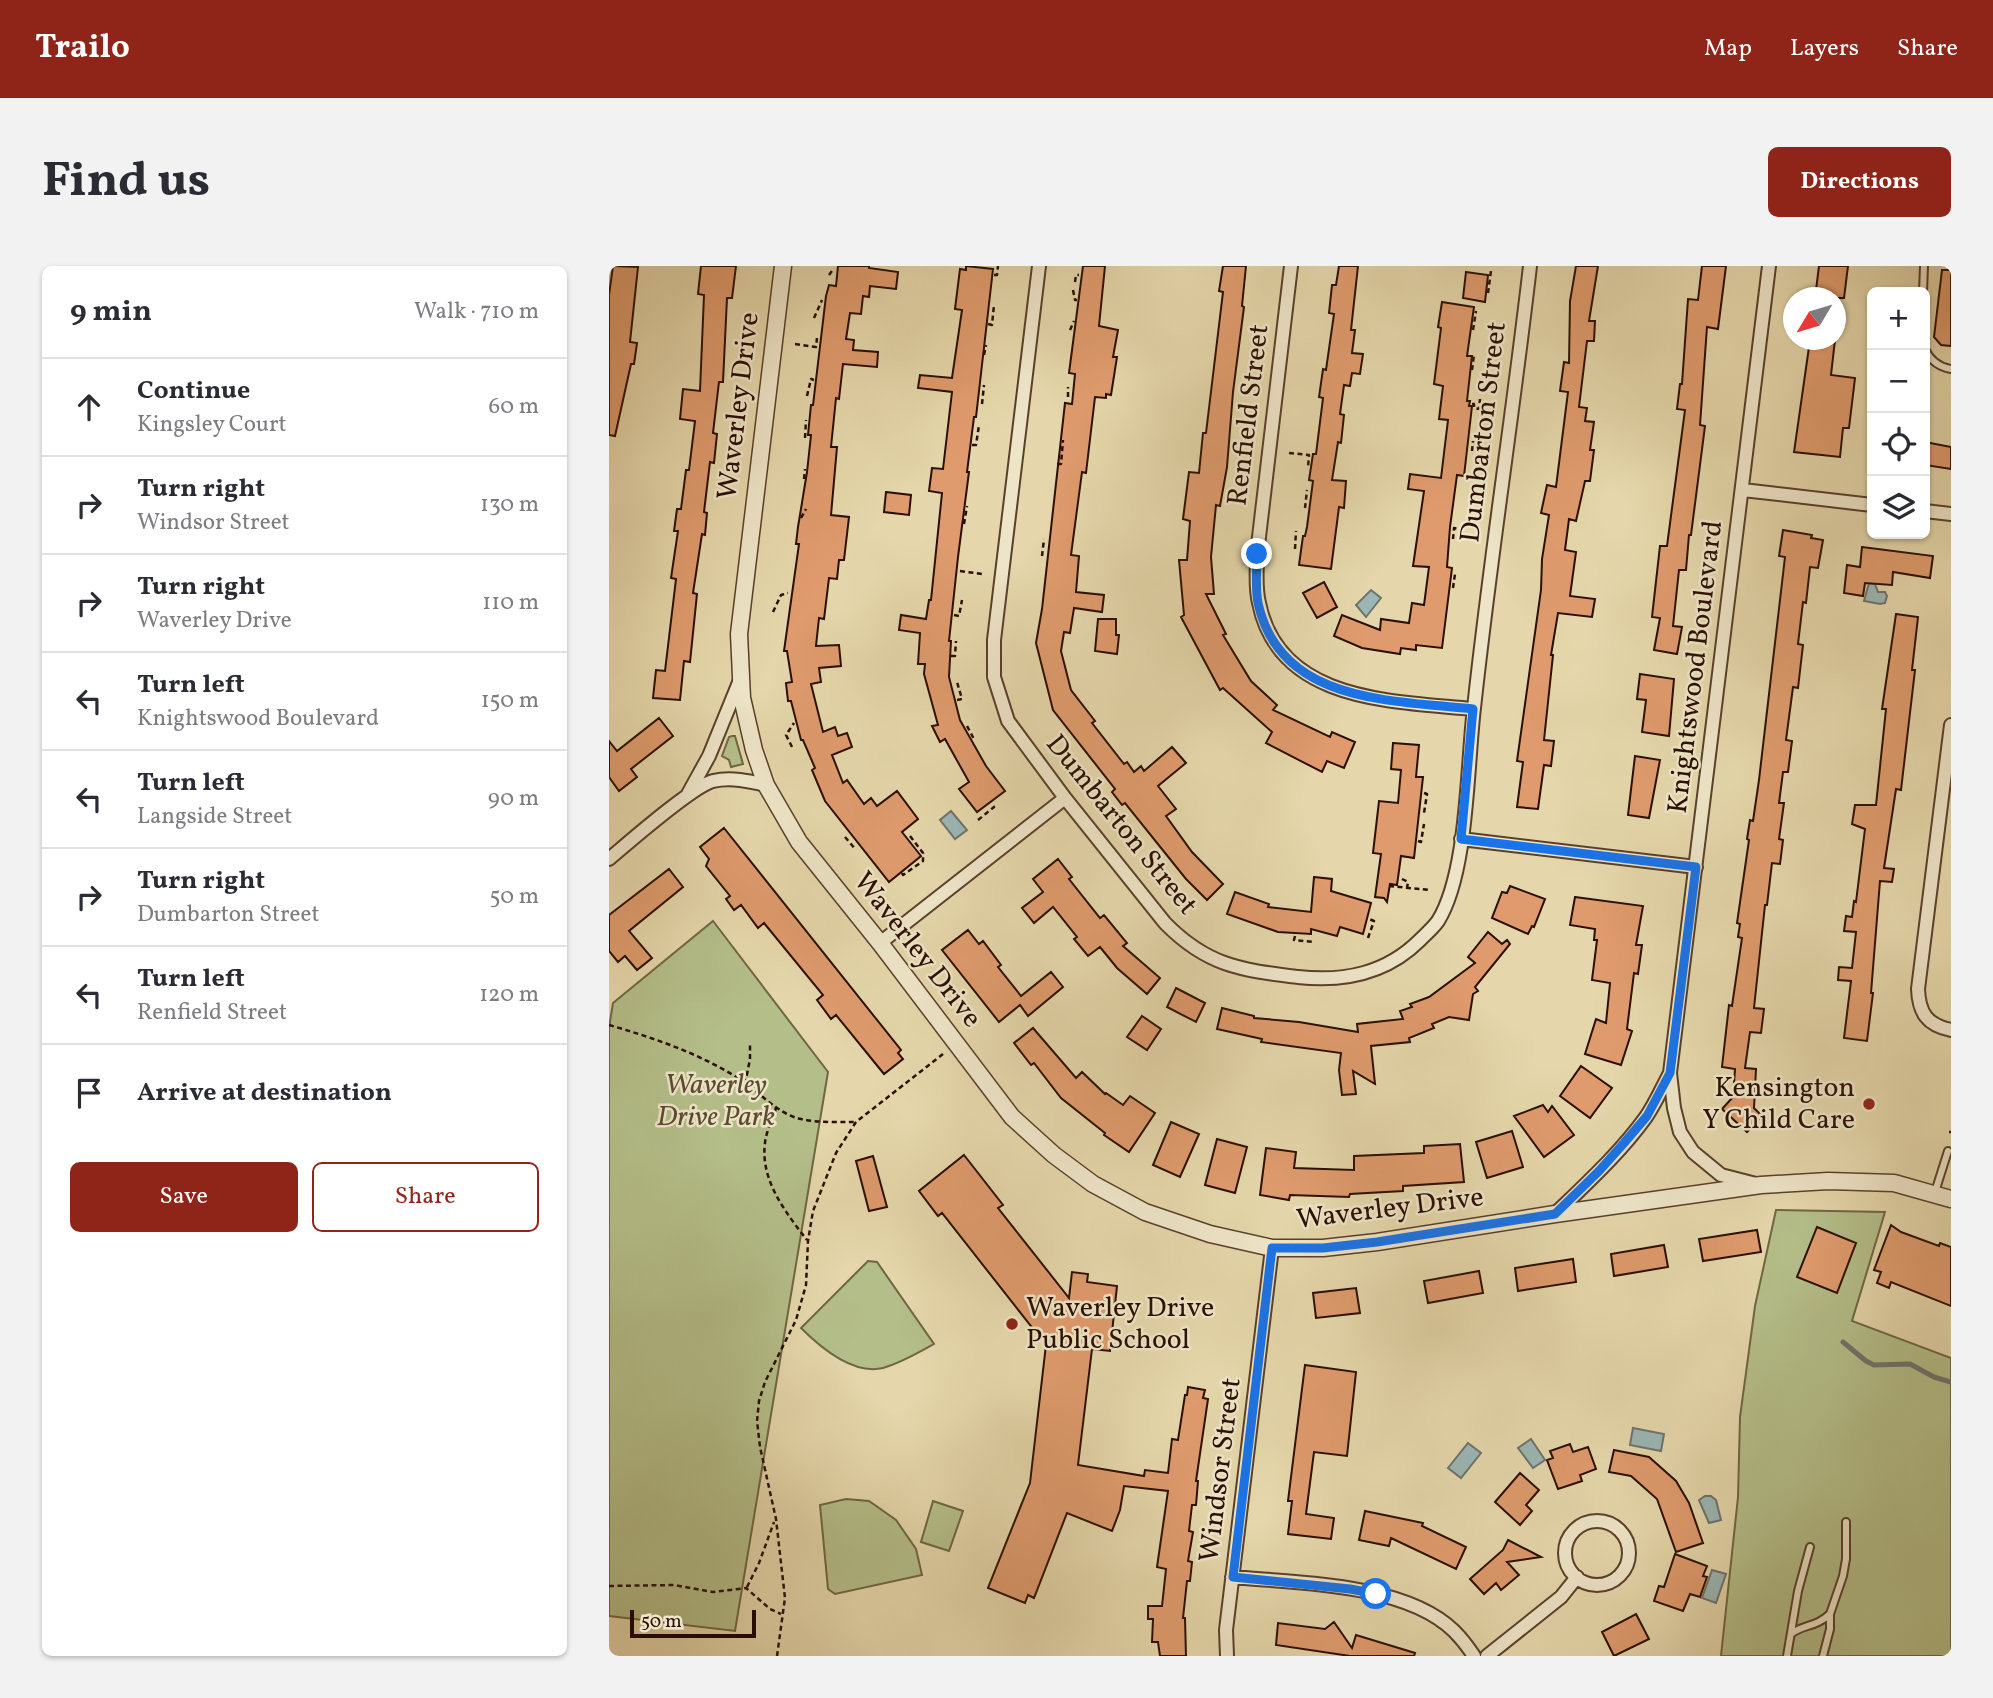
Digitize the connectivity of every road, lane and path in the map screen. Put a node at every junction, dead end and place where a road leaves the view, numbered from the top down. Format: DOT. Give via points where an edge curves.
graph roads {
  1 [pos="783,266"];
  2 [pos="998,266"];
  3 [pos="1039,266"];
  4 [pos="1291,266"];
  5 [pos="1529,266"];
  6 [pos="1769,266"];
  7 [pos="1924,266"];
  8 [pos="834,268"];
  9 [pos="1491,271"];
  10 [pos="829,275"];
  11 [pos="994,275"];
  12 [pos="1079,275"];
  13 [pos="1075,282"];
  14 [pos="1923,287"];
  15 [pos="1073,290"];
  16 [pos="1488,293"];
  17 [pos="822,300"];
  18 [pos="1077,300"];
  19 [pos="994,305"];
  20 [pos="1476,311"];
  21 [pos="814,318"];
  22 [pos="1074,321"];
  23 [pos="988,324"];
  24 [pos="1070,330"];
  25 [pos="1473,330"];
  26 [pos="817,338"];
  27 [pos="795,344"];
  28 [pos="986,345"];
  29 [pos="1925,350"];
  30 [pos="984,355"];
  31 [pos="1474,355"];
  32 [pos="1951,369"];
  33 [pos="1472,370"];
  34 [pos="814,380"];
  35 [pos="984,385"];
  36 [pos="1068,387"];
  37 [pos="807,396"];
  38 [pos="1067,397"];
  39 [pos="1480,399"];
  40 [pos="982,404"];
  41 [pos="1472,404"];
  42 [pos="806,420"];
  43 [pos="979,425"];
  44 [pos="805,438"];
  45 [pos="1063,440"];
  46 [pos="1473,441"];
  47 [pos="972,445"];
  48 [pos="1472,451"];
  49 [pos="1289,453"];
  50 [pos="1057,464"];
  51 [pos="1308,467"];
  52 [pos="805,469"];
  53 [pos="804,479"];
  54 [pos="1307,490"];
  55 [pos="1743,490"];
  56 [pos="1867,504"];
  57 [pos="967,506"];
  58 [pos="1305,508"];
  59 [pos="806,509"];
  60 [pos="1930,512"];
  61 [pos="1951,514"];
  62 [pos="800,518"];
  63 [pos="964,524"];
  64 [pos="1461,529"];
  65 [pos="1296,531"];
  66 [pos="1044,539"];
  67 [pos="1453,539"];
  68 [pos="1295,549"];
  69 [pos="1042,556"];
  70 [pos="960,571"];
  71 [pos="982,574"];
  72 [pos="1455,574"];
  73 [pos="1453,589"];
  74 [pos="788,593"];
  75 [pos="961,600"];
  76 [pos="773,612"];
  77 [pos="954,615"];
  78 [pos="956,641"];
  79 [pos="951,656"];
  80 [pos="740,679"];
  81 [pos="957,682"];
  82 [pos="957,700"];
  83 [pos="1473,709"];
  84 [pos="794,723"];
  85 [pos="1951,725"];
  86 [pos="967,726"];
  87 [pos="975,741"];
  88 [pos="792,747"];
  89 [pos="766,785"];
  90 [pos="1423,793"];
  91 [pos="687,797"];
  92 [pos="1065,798"];
  93 [pos="991,803"];
  94 [pos="1425,813"];
  95 [pos="978,820"];
  96 [pos="1424,824"];
  97 [pos="910,836"];
  98 [pos="845,837"];
  99 [pos="1461,839"];
  100 [pos="1418,841"];
  101 [pos="856,849"];
  102 [pos="610,858"];
  103 [pos="1696,867"];
  104 [pos="902,873"];
  105 [pos="1402,879"];
  106 [pos="1389,886"];
  107 [pos="1407,888"];
  108 [pos="1430,890"];
  109 [pos="1369,919"];
  110 [pos="1295,936"];
  111 [pos="1368,938"];
  112 [pos="1314,942"];
  113 [pos="880,943"];
  114 [pos="609,1025"];
  115 [pos="1951,1030"];
  116 [pos="956,1044"];
  117 [pos="750,1045"];
  118 [pos="1670,1073"];
  119 [pos="745,1084"];
  120 [pos="776,1107"];
  121 [pos="856,1122"];
  122 [pos="1948,1152"];
  123 [pos="1761,1185"];
  124 [pos="1934,1194"];
  125 [pos="1951,1199"];
  126 [pos="1555,1214"];
  127 [pos="808,1241"];
  128 [pos="1272,1248"];
  129 [pos="776,1519"];
  130 [pos="1846,1522"];
  131 [pos="1809,1547"];
  132 [pos="1233,1577"];
  133 [pos="1577,1577"];
  134 [pos="609,1586"];
  135 [pos="746,1588"];
  136 [pos="782,1614"];
  137 [pos="1830,1614"];
  138 [pos="1791,1634"];
  139 [pos="777,1656"];
  140 [pos="1227,1656"];
  141 [pos="1474,1656"];
  142 [pos="1487,1656"];
  143 [pos="1787,1656"];
  144 [pos="1823,1656"];
  1 -- 80 [label="street, Waverley Drive" via="741,608"];
  2 -- 11 [label="path"];
  3 -- 92 [label="street, Dumbarton Street" via="993,666 1008,721"];
  4 -- 83 [label="street, Renfield Street" via="1257,554 1256,590 1266,625 1277,647 1292,662 1308,676 1337,689 1364,697"];
  5 -- 83 [label="street, Dumbarton Street"];
  6 -- 55 [label="street, Knightswood Boulevard"];
  7 -- 14 [label="lane"];
  8 -- 10 [label="path"];
  9 -- 16 [label="path"];
  12 -- 13 [label="path"];
  15 -- 18 [label="path"];
  17 -- 21 [label="path"];
  19 -- 23 [label="path" via="992,325"];
  20 -- 25 [label="path"];
  22 -- 24 [label="path"];
  26 -- 27 [label="path" via="816,347"];
  28 -- 30 [label="path"];
  29 -- 32 [label="lane" via="1941,367"];
  31 -- 33 [label="path"];
  34 -- 37 [label="path"];
  35 -- 40 [label="path"];
  36 -- 38 [label="path"];
  39 -- 41 [label="path" via="1479,409"];
  42 -- 44 [label="path"];
  43 -- 47 [label="path" via="976,445"];
  45 -- 50 [label="path" via="1061,464"];
  46 -- 48 [label="path"];
  49 -- 51 [label="path" via="1309,455"];
  52 -- 53 [label="path"];
  54 -- 58 [label="path"];
  55 -- 56 [label="street"];
  55 -- 103 [label="street, Knightswood Boulevard"];
  57 -- 63 [label="path"];
  59 -- 62 [label="path"];
  60 -- 61 [label="street"];
  64 -- 67 [label="path" via="1454,528"];
  65 -- 68 [label="path"];
  66 -- 69 [label="path"];
  70 -- 71 [label="path"];
  72 -- 73 [label="path"];
  74 -- 76 [label="path" via="781,595"];
  75 -- 77 [label="path" via="959,616"];
  78 -- 79 [label="path" via="955,656"];
  80 -- 89 [label="street, Waverley Drive" via="749,733"];
  80 -- 91 [label="street, Waverley Drive"];
  81 -- 82 [label="path" via="962,699"];
  83 -- 99 [label="street, Dumbarton Street"];
  84 -- 88 [label="path" via="786,735"];
  85 -- 115 [label="street" via="1919,989 1924,1017"];
  86 -- 87 [label="path"];
  89 -- 91 [label="street" via="727,779 709,782"];
  89 -- 113 [label="street, Waverley Drive" via="799,842"];
  90 -- 94 [label="path" via="1427,794"];
  91 -- 102 [label="street"];
  92 -- 99 [label="street, Dumbarton Street" via="1165,923 1194,949 1234,968 1305,978 1360,975 1387,965 1411,948 1438,920 1454,880"];
  92 -- 113 [label="street"];
  93 -- 95 [label="path" via="994,807"];
  96 -- 100 [label="path" via="1422,842"];
  97 -- 104 [label="path" via="923,853 923,861"];
  98 -- 101 [label="path"];
  99 -- 103 [label="street"];
  103 -- 118 [label="street, Knightswood Boulevard"];
  105 -- 107 [label="path" via="1408,882"];
  106 -- 107 [label="path"];
  107 -- 108 [label="path"];
  109 -- 111 [label="path" via="1374,920"];
  110 -- 112 [label="path" via="1294,940"];
  113 -- 116 [label="street, Waverley Drive"];
  114 -- 119 [label="path" via="667,1043"];
  116 -- 121 [label="path"];
  116 -- 128 [label="street, Waverley Drive" via="1012,1117 1093,1184 1172,1223"];
  117 -- 119 [label="path"];
  118 -- 123 [label="street, Knightswood Boulevard" via="1679,1132 1697,1157 1721,1175"];
  118 -- 126 [label="street, Knightswood Boulevard" via="1647,1116"];
  119 -- 120 [label="path"];
  120 -- 121 [label="path" via="801,1119"];
  120 -- 127 [label="path" via="764,1146 768,1176 777,1198"];
  121 -- 127 [label="path" via="822,1184"];
  122 -- 124 [label="lane"];
  123 -- 124 [label="street, Waverley Drive" via="1894,1183"];
  123 -- 126 [label="street, Waverley Drive"];
  124 -- 125 [label="street, Waverley Drive"];
  126 -- 128 [label="street, Waverley Drive" via="1377,1242"];
  127 -- 129 [label="path" via="806,1285 796,1320 759,1401 760,1447"];
  128 -- 132 [label="street, Windsor Street"];
  129 -- 135 [label="path"];
  129 -- 136 [label="path" via="785,1598"];
  130 -- 137 [label="lane" via="1846,1559"];
  131 -- 138 [label="lane"];
  132 -- 140 [label="street, Windsor Street"];
  132 -- 141 [label="street" via="1390,1596 1452,1629"];
  133 -- 133 [label="street" via="1591,1584 1607,1584 1624,1571 1630,1551 1622,1531 1604,1521 1574,1530 1566,1559"];
  133 -- 142 [label="street" via="1561,1597"];
  134 -- 135 [label="path"];
  135 -- 136 [label="path"];
  136 -- 139 [label="path"];
  137 -- 138 [label="lane" via="1821,1623"];
  137 -- 144 [label="lane"];
  138 -- 143 [label="lane"];
}
